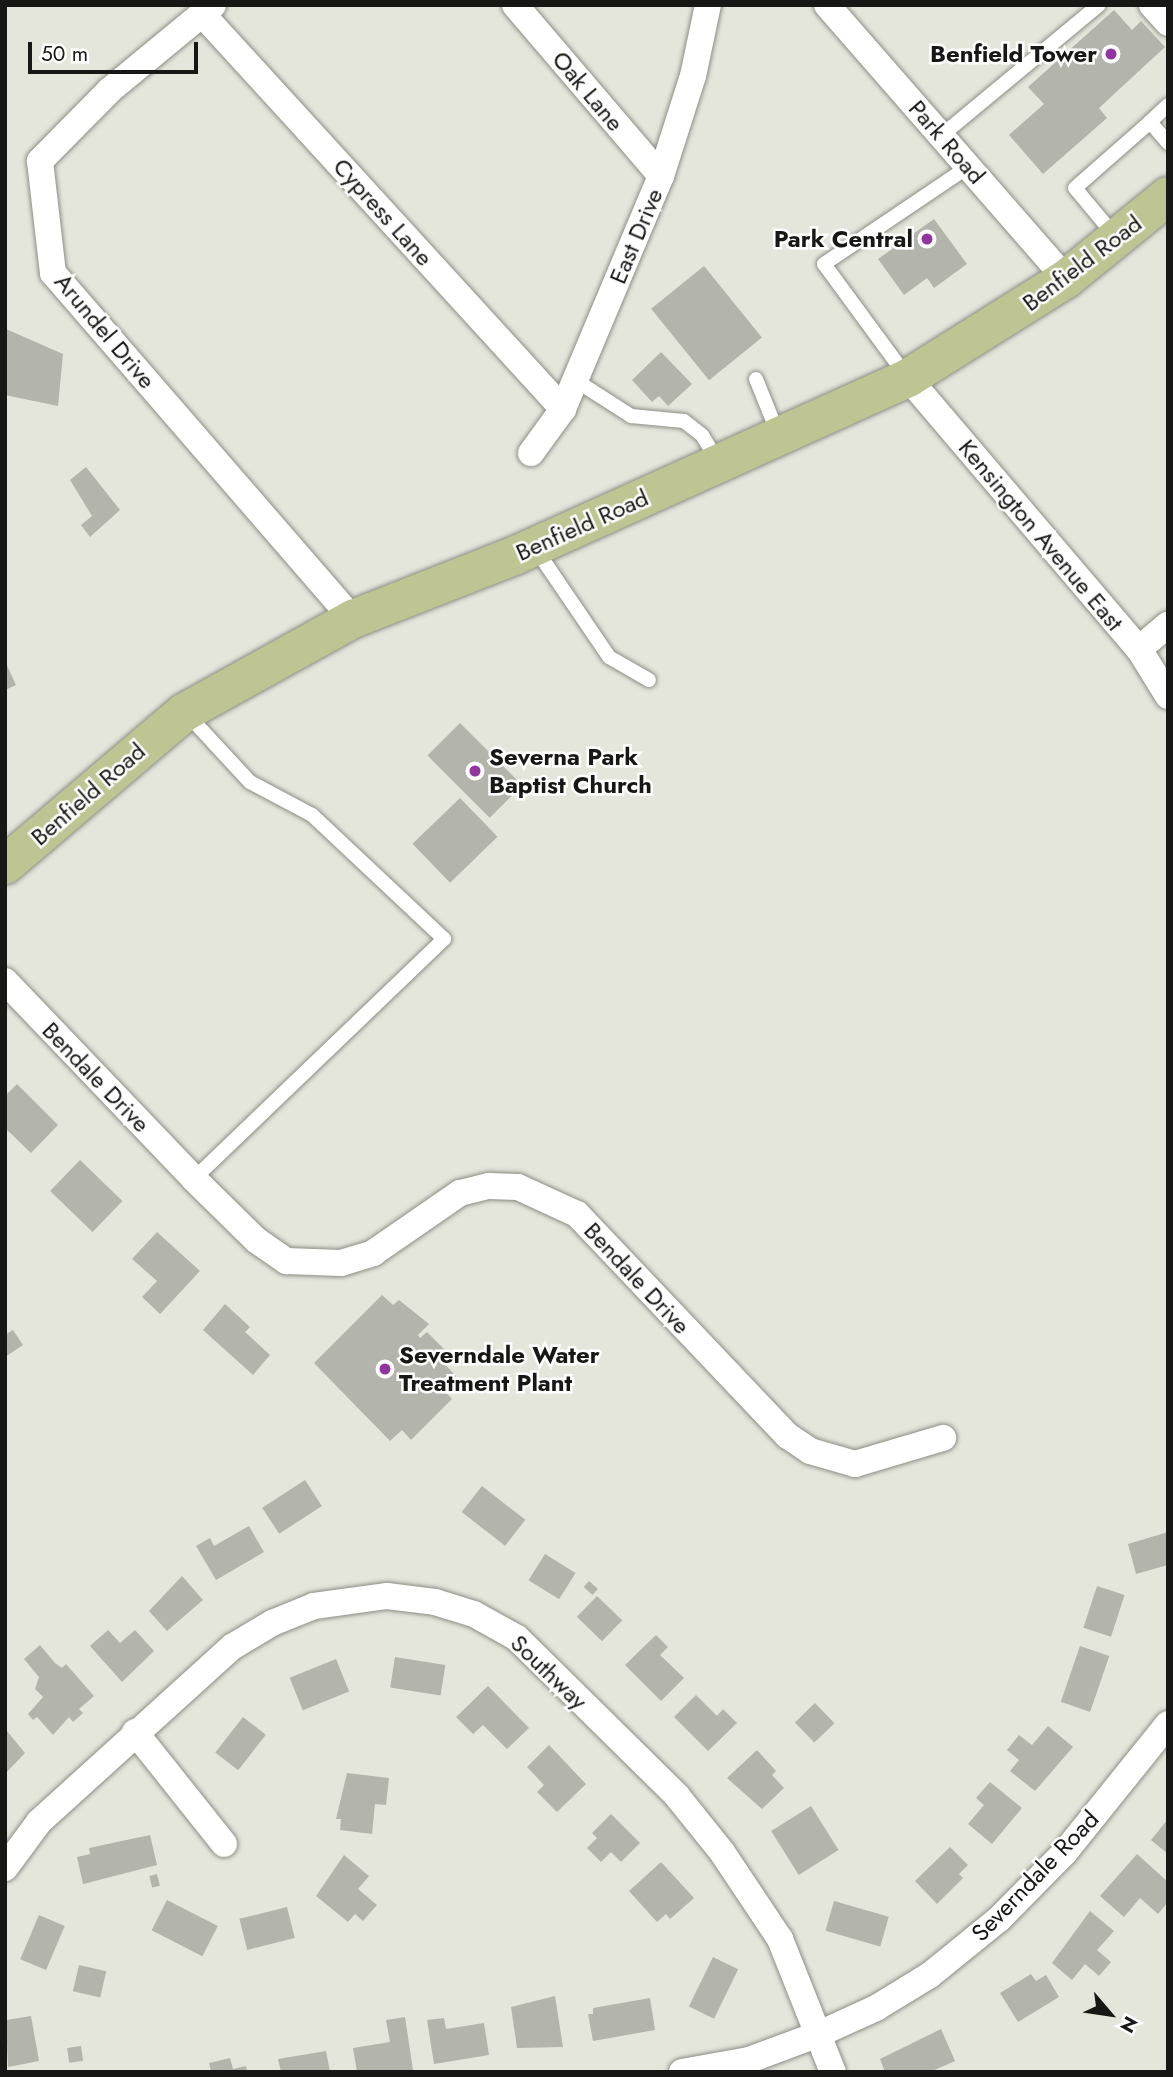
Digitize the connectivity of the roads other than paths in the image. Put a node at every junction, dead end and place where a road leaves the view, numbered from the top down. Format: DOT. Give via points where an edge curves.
graph roads {
  1 [pos="515,5"];
  2 [pos="708,5"];
  3 [pos="827,5"];
  4 [pos="1099,5"];
  5 [pos="1152,5"];
  6 [pos="208,10"];
  7 [pos="1168,23"];
  8 [pos="1168,106"];
  9 [pos="1150,122"];
  10 [pos="941,136"];
  11 [pos="1168,143"];
  12 [pos="968,167"];
  13 [pos="661,176"];
  14 [pos="1168,196"];
  15 [pos="1117,238"];
  16 [pos="1066,279"];
  17 [pos="908,378"];
  18 [pos="756,379"];
  19 [pos="575,380"];
  20 [pos="563,409"];
  21 [pos="779,437"];
  22 [pos="531,453"];
  23 [pos="719,463"];
  24 [pos="534,547"];
  25 [pos="353,619"];
  26 [pos="1168,625"];
  27 [pos="1139,649"];
  28 [pos="649,680"];
  29 [pos="1168,696"];
  30 [pos="185,712"];
  31 [pos="5,865"];
  32 [pos="5,981"];
  33 [pos="194,1179"];
  34 [pos="943,1438"];
  35 [pos="1168,1724"];
  36 [pos="135,1732"];
  37 [pos="224,1844"];
  38 [pos="5,1868"];
  39 [pos="819,2034"];
  40 [pos="682,2072"];
  41 [pos="833,2072"];
  1 -- 13 [label="street, Oak Lane"];
  2 -- 13 [label="street, East Drive" via="693,76"];
  3 -- 10 [label="street, Park Road"];
  4 -- 10 [label="lane"];
  5 -- 7 [label="street"];
  6 -- 20 [label="street, Cypress Lane"];
  6 -- 25 [label="street, Arundel Drive" via="110,90 40,160 53,273"];
  8 -- 9 [label="lane"];
  9 -- 11 [label="lane"];
  9 -- 15 [label="lane" via="1074,188"];
  10 -- 12 [label="street, Park Road"];
  12 -- 16 [label="street, Park Road"];
  12 -- 17 [label="lane" via="824,264"];
  13 -- 19 [label="street, East Drive"];
  14 -- 15 [label="main road, Benfield Road"];
  15 -- 16 [label="main road, Benfield Road"];
  16 -- 17 [label="main road, Benfield Road"];
  17 -- 21 [label="main road, Benfield Road"];
  17 -- 27 [label="street, Kensington Avenue East"];
  18 -- 21 [label="lane"];
  19 -- 20 [label="street, East Drive"];
  19 -- 23 [label="lane" via="631,416 684,421 702,435"];
  20 -- 22 [label="street, East Drive"];
  21 -- 23 [label="main road, Benfield Road"];
  23 -- 24 [label="main road, Benfield Road"];
  24 -- 25 [label="main road, Benfield Road"];
  24 -- 28 [label="lane" via="609,657"];
  25 -- 30 [label="main road, Benfield Road"];
  26 -- 27 [label="street"];
  27 -- 29 [label="street, Kensington Avenue East"];
  30 -- 31 [label="main road, Benfield Road"];
  30 -- 33 [label="lane" via="250,782 312,816 444,939"];
  32 -- 33 [label="street, Bendale Drive"];
  33 -- 34 [label="street, Bendale Drive" via="256,1240 286,1261 314,1265 373,1253 460,1192 518,1187 577,1214 788,1436 810,1451 855,1464"];
  35 -- 39 [label="street, Severndale Road" via="1065,1852 999,1919 930,1975 876,2008"];
  36 -- 37 [label="street"];
  36 -- 38 [label="street, Southway" via="40,1822"];
  36 -- 39 [label="street, Southway" via="232,1647 314,1605 387,1596 435,1602 474,1614 517,1638 540,1658 677,1796 722,1852 780,1939"];
  39 -- 40 [label="street, Severndale Road" via="749,2060"];
  39 -- 41 [label="street, Southway"];
}
